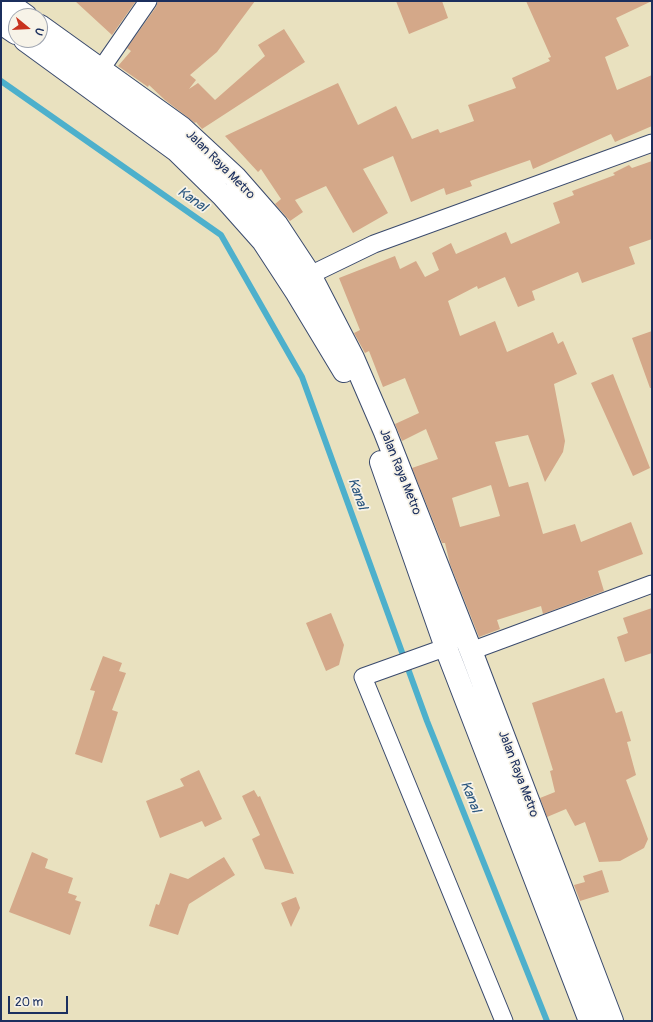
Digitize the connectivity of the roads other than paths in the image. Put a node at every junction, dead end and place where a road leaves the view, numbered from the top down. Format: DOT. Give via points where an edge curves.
graph roads {
  1 [pos="5,1"];
  2 [pos="148,1"];
  3 [pos="15,8"];
  4 [pos="48,32"];
  5 [pos="36,48"];
  6 [pos="101,69"];
  7 [pos="652,143"];
  8 [pos="310,275"];
  9 [pos="652,584"];
  10 [pos="447,647"];
  11 [pos="471,651"];
  12 [pos="504,1021"];
  13 [pos="590,1021"];
  14 [pos="612,1021"];
  1 -- 3 [label="highway"];
  2 -- 6 [label="street"];
  4 -- 6 [label="highway, Jalan Raya Metro"];
  5 -- 10 [label="highway" via="176,150 223,196 262,241 340,363 370,430"];
  6 -- 8 [label="highway, Jalan Raya Metro" via="182,128 235,177 276,224"];
  7 -- 8 [label="street" via="374,244"];
  8 -- 11 [label="highway, Jalan Raya Metro" via="353,358 385,432"];
  9 -- 11 [label="street"];
  10 -- 12 [label="street" via="363,678"];
  10 -- 13 [label="highway"];
  11 -- 14 [label="highway, Jalan Raya Metro"];
}
